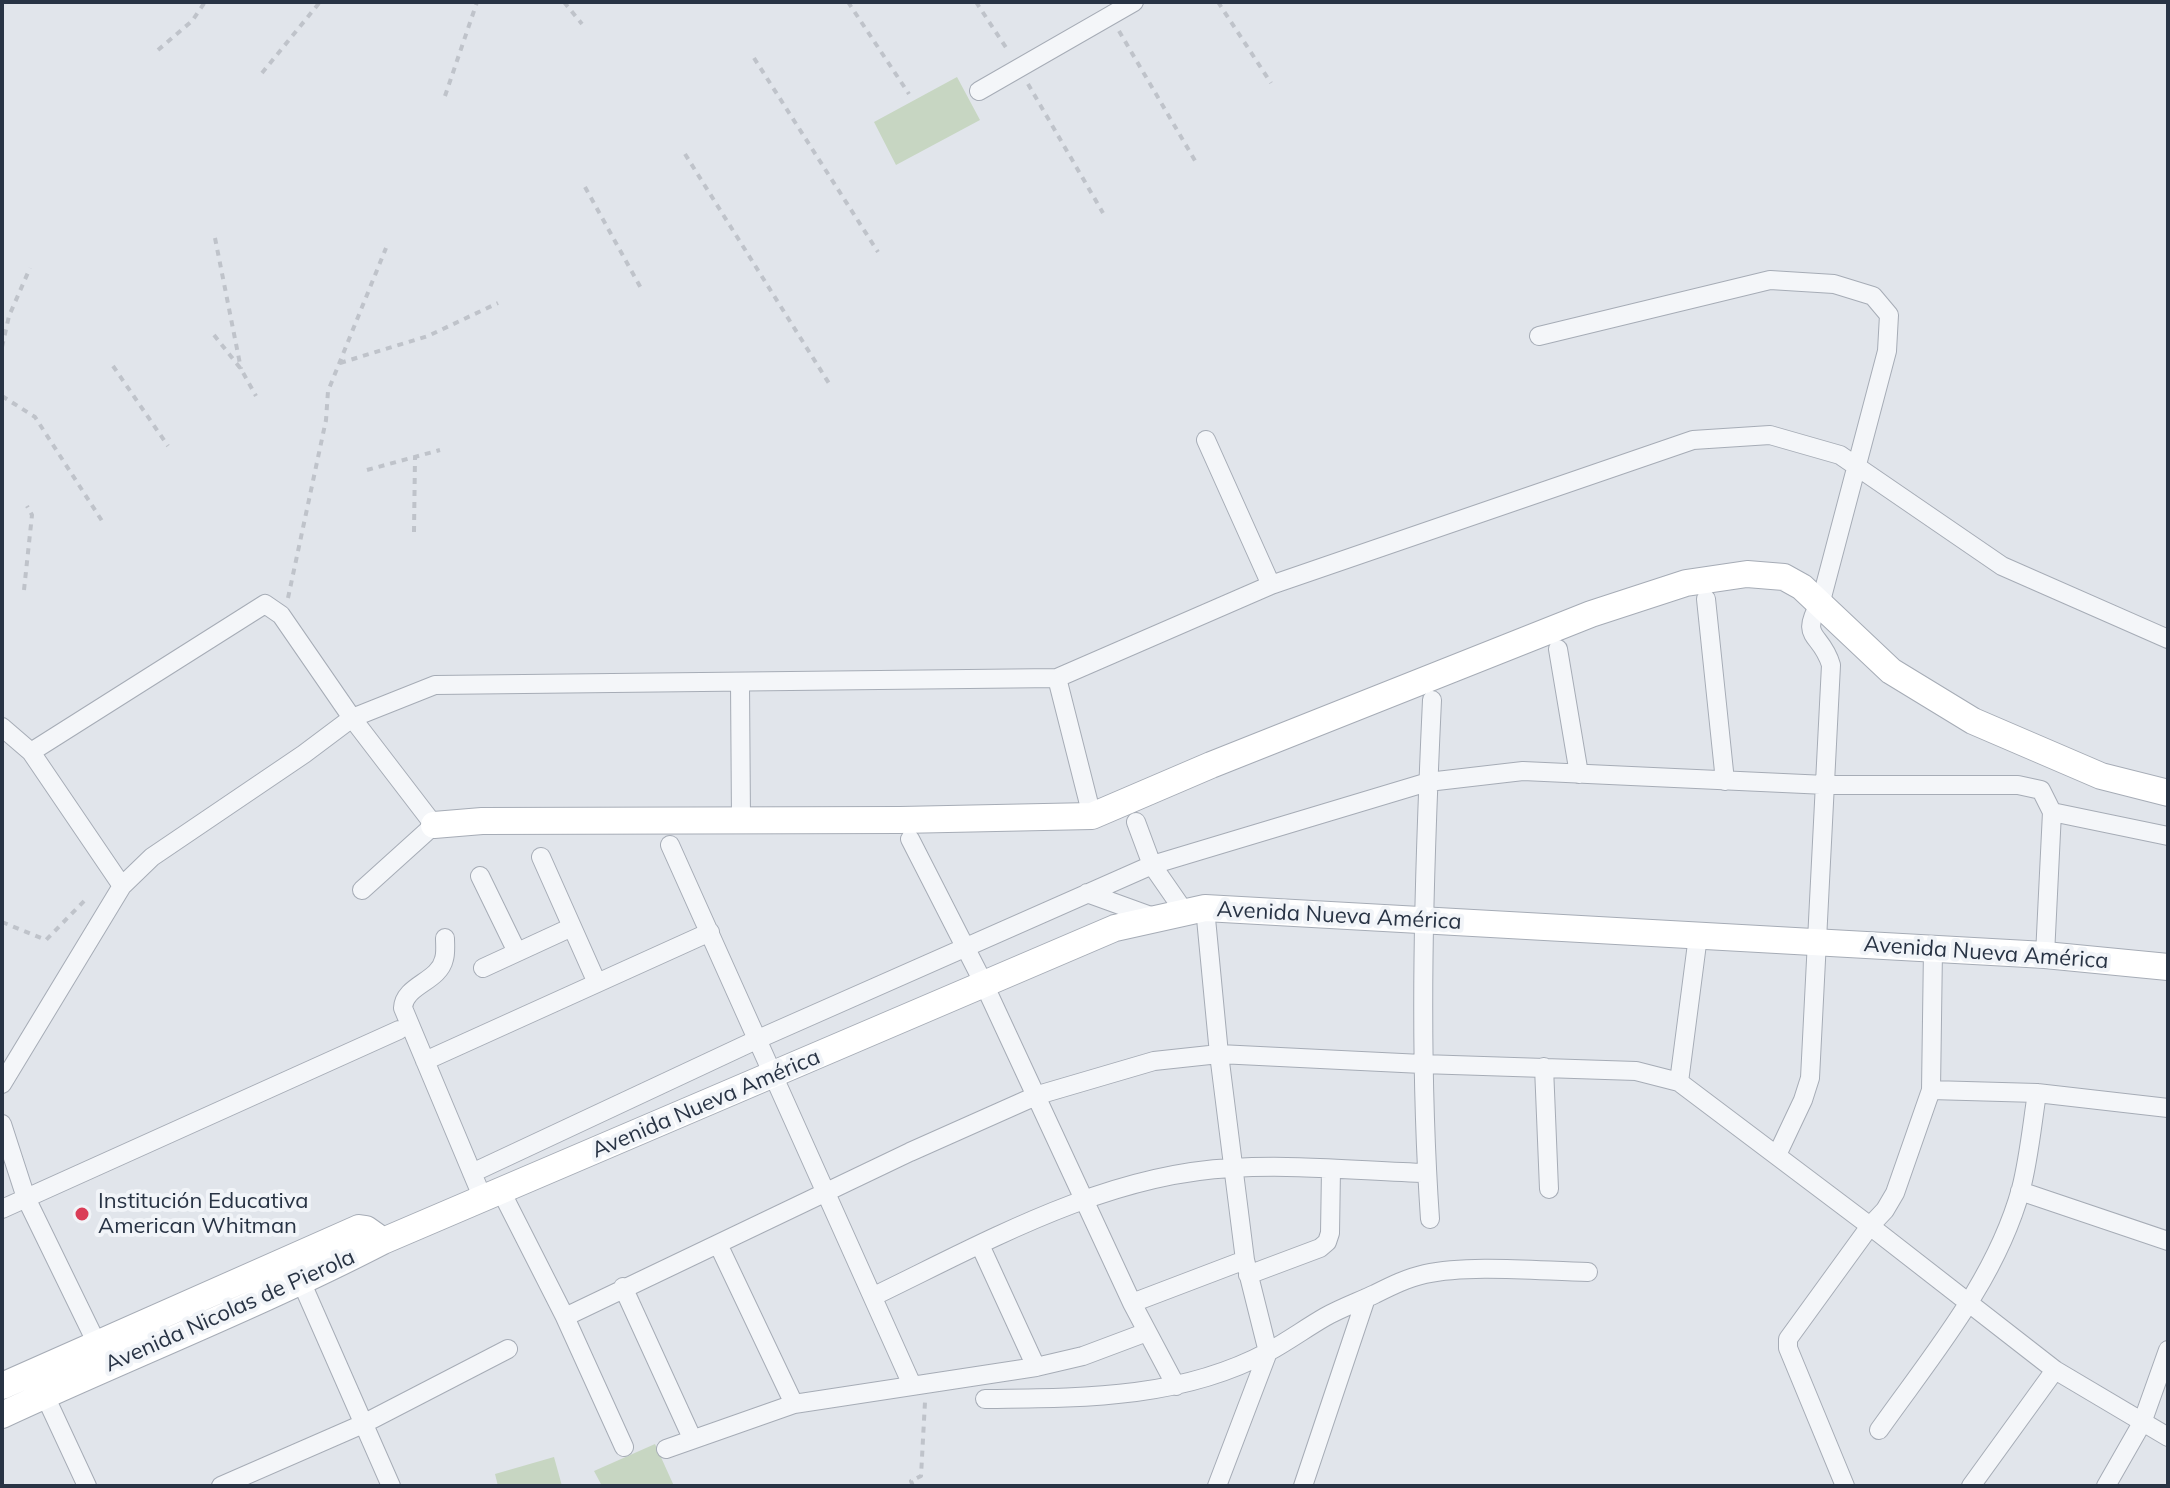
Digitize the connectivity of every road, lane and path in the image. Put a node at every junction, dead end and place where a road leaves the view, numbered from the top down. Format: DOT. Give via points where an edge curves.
graph roads {
  1 [pos="205,2"];
  2 [pos="320,2"];
  3 [pos="477,2"];
  4 [pos="564,2"];
  5 [pos="848,2"];
  6 [pos="976,2"];
  7 [pos="1134,2"];
  8 [pos="1218,2"];
  9 [pos="1110,15"];
  10 [pos="582,24"];
  11 [pos="158,50"];
  12 [pos="754,58"];
  13 [pos="1019,68"];
  14 [pos="262,73"];
  15 [pos="1271,83"];
  16 [pos="979,91"];
  17 [pos="909,94"];
  18 [pos="445,96"];
  19 [pos="685,154"];
  20 [pos="1197,164"];
  21 [pos="585,187"];
  22 [pos="1103,213"];
  23 [pos="215,238"];
  24 [pos="386,248"];
  25 [pos="878,252"];
  26 [pos="30,268"];
  27 [pos="642,290"];
  28 [pos="498,303"];
  29 [pos="214,335"];
  30 [pos="1539,336"];
  31 [pos="2,347"];
  32 [pos="340,364"];
  33 [pos="113,366"];
  34 [pos="241,369"];
  35 [pos="830,385"];
  36 [pos="2,396"];
  37 [pos="256,396"];
  38 [pos="1206,440"];
  39 [pos="168,446"];
  40 [pos="440,450"];
  41 [pos="415,457"];
  42 [pos="1857,466"];
  43 [pos="367,470"];
  44 [pos="27,506"];
  45 [pos="104,524"];
  46 [pos="414,532"];
  47 [pos="1271,585"];
  48 [pos="24,590"];
  49 [pos="1706,599"];
  50 [pos="1821,601"];
  51 [pos="281,615"];
  52 [pos="2168,639"];
  53 [pos="1558,649"];
  54 [pos="1057,678"];
  55 [pos="740,683"];
  56 [pos="1432,700"];
  57 [pos="352,718"];
  58 [pos="2,727"];
  59 [pos="31,752"];
  60 [pos="1579,774"];
  61 [pos="1725,781"];
  62 [pos="1428,782"];
  63 [pos="1826,785"];
  64 [pos="2168,793"];
  65 [pos="2052,812"];
  66 [pos="1092,816"];
  67 [pos="741,820"];
  68 [pos="1136,822"];
  69 [pos="434,825"];
  70 [pos="2168,836"];
  71 [pos="910,839"];
  72 [pos="670,845"];
  73 [pos="541,857"];
  74 [pos="1152,865"];
  75 [pos="480,876"];
  76 [pos="122,886"];
  77 [pos="362,890"];
  78 [pos="1087,893"];
  79 [pos="87,898"];
  80 [pos="1196,911"];
  81 [pos="1159,919"];
  82 [pos="1424,921"];
  83 [pos="2,922"];
  84 [pos="572,927"];
  85 [pos="710,932"];
  86 [pos="1698,936"];
  87 [pos="445,938"];
  88 [pos="1817,942"];
  89 [pos="965,946"];
  90 [pos="1933,949"];
  91 [pos="517,952"];
  92 [pos="2045,955"];
  93 [pos="2168,967"];
  94 [pos="483,968"];
  95 [pos="597,983"];
  96 [pos="984,984"];
  97 [pos="399,1030"];
  98 [pos="756,1040"];
  99 [pos="1219,1054"];
  100 [pos="425,1061"];
  101 [pos="1422,1064"];
  102 [pos="1544,1067"];
  103 [pos="772,1075"];
  104 [pos="1679,1082"];
  105 [pos="2,1084"];
  106 [pos="1931,1090"];
  107 [pos="2037,1093"];
  108 [pos="1038,1095"];
  109 [pos="2168,1108"];
  110 [pos="2,1124"];
  111 [pos="1777,1155"];
  112 [pos="1232,1168"];
  113 [pos="1331,1170"];
  114 [pos="472,1173"];
  115 [pos="1427,1173"];
  116 [pos="1549,1189"];
  117 [pos="2020,1191"];
  118 [pos="825,1192"];
  119 [pos="492,1195"];
  120 [pos="26,1198"];
  121 [pos="1085,1200"];
  122 [pos="2,1209"];
  123 [pos="1430,1219"];
  124 [pos="1870,1226"];
  125 [pos="383,1241"];
  126 [pos="2168,1241"];
  127 [pos="718,1244"];
  128 [pos="980,1245"];
  129 [pos="292,1258"];
  130 [pos="1246,1268"];
  131 [pos="1588,1272"];
  132 [pos="302,1283"];
  133 [pos="623,1287"];
  134 [pos="874,1296"];
  135 [pos="1366,1298"];
  136 [pos="1132,1303"];
  137 [pos="1969,1303"];
  138 [pos="565,1317"];
  139 [pos="1147,1332"];
  140 [pos="508,1349"];
  141 [pos="2168,1350"];
  142 [pos="1268,1352"];
  143 [pos="102,1355"];
  144 [pos="1036,1367"];
  145 [pos="2055,1370"];
  146 [pos="39,1384"];
  147 [pos="919,1384"];
  148 [pos="2,1386"];
  149 [pos="1176,1386"];
  150 [pos="985,1399"];
  151 [pos="794,1404"];
  152 [pos="2,1415"];
  153 [pos="2142,1423"];
  154 [pos="363,1424"];
  155 [pos="1879,1430"];
  156 [pos="2168,1437"];
  157 [pos="692,1438"];
  158 [pos="624,1447"];
  159 [pos="666,1449"];
  160 [pos="87,1486"];
  161 [pos="221,1486"];
  162 [pos="391,1486"];
  163 [pos="913,1486"];
  164 [pos="1217,1486"];
  165 [pos="1303,1486"];
  166 [pos="1845,1486"];
  167 [pos="1971,1486"];
  168 [pos="2106,1486"];
  1 -- 11 [label="path" via="192,21"];
  2 -- 14 [label="path"];
  3 -- 18 [label="path"];
  4 -- 10 [label="path"];
  5 -- 17 [label="path"];
  6 -- 13 [label="path"];
  7 -- 9 [label="street"];
  8 -- 15 [label="path"];
  9 -- 13 [label="street"];
  9 -- 20 [label="path"];
  12 -- 25 [label="path"];
  13 -- 16 [label="street"];
  13 -- 22 [label="path"];
  19 -- 35 [label="path"];
  21 -- 27 [label="path"];
  23 -- 34 [label="path"];
  24 -- 32 [label="path"];
  26 -- 31 [label="path"];
  28 -- 32 [label="path" via="428,336"];
  29 -- 34 [label="path"];
  30 -- 42 [label="street" via="1770,280 1834,284 1873,296 1889,315 1887,351"];
  32 -- 51 [label="path" via="328,391"];
  33 -- 39 [label="path"];
  34 -- 37 [label="path"];
  36 -- 45 [label="path" via="35,417"];
  38 -- 47 [label="street"];
  40 -- 41 [label="path"];
  41 -- 43 [label="path"];
  41 -- 46 [label="path"];
  42 -- 47 [label="street" via="1840,455 1770,435 1693,440"];
  42 -- 50 [label="street"];
  42 -- 52 [label="street" via="2002,566"];
  44 -- 48 [label="path" via="32,515"];
  47 -- 54 [label="street"];
  49 -- 61 [label="street"];
  50 -- 63 [label="street" via="1809,625 1831,665"];
  50 -- 64 [label="street" via="1891,671 1973,721 2101,776"];
  50 -- 66 [label="street" via="1784,577 1747,574 1686,583 1591,614"];
  51 -- 57 [label="street"];
  51 -- 59 [label="street" via="265,604"];
  53 -- 60 [label="street"];
  54 -- 55 [label="street"];
  54 -- 66 [label="street"];
  55 -- 57 [label="street" via="435,685"];
  55 -- 67 [label="street"];
  56 -- 62 [label="street"];
  57 -- 69 [label="street"];
  57 -- 76 [label="street" via="152,857"];
  58 -- 59 [label="street"];
  59 -- 76 [label="street"];
  60 -- 61 [label="street"];
  60 -- 62 [label="street" via="1523,771"];
  61 -- 63 [label="street"];
  62 -- 74 [label="street"];
  62 -- 82 [label="street"];
  63 -- 65 [label="street" via="2018,785 2041,790"];
  63 -- 88 [label="street"];
  65 -- 70 [label="street"];
  65 -- 92 [label="street"];
  66 -- 67 [label="street"];
  67 -- 69 [label="street"];
  68 -- 74 [label="street"];
  69 -- 77 [label="street"];
  71 -- 89 [label="street"];
  72 -- 85 [label="street"];
  73 -- 84 [label="street"];
  74 -- 78 [label="street"];
  74 -- 80 [label="street"];
  75 -- 91 [label="street"];
  76 -- 105 [label="street"];
  78 -- 81 [label="street"];
  78 -- 89 [label="street"];
  79 -- 83 [label="path" via="46,940"];
  80 -- 81 [label="street, Avenida Nueva América"];
  80 -- 82 [label="street, Avenida Nueva América"];
  80 -- 99 [label="street"];
  81 -- 96 [label="street, Avenida Nueva América" via="1115,928"];
  82 -- 86 [label="street, Avenida Nueva América"];
  82 -- 101 [label="street"];
  84 -- 91 [label="street"];
  84 -- 95 [label="street"];
  85 -- 95 [label="street"];
  85 -- 98 [label="street"];
  86 -- 88 [label="street, Avenida Nueva América"];
  86 -- 104 [label="street"];
  87 -- 100 [label="street" via="436,976 404,1000"];
  88 -- 90 [label="street, Avenida Nueva América"];
  88 -- 111 [label="street" via="1810,1078"];
  89 -- 96 [label="street"];
  89 -- 98 [label="street"];
  90 -- 92 [label="street, Avenida Nueva América"];
  90 -- 106 [label="street"];
  91 -- 94 [label="street"];
  92 -- 93 [label="street, Avenida Nueva América"];
  95 -- 100 [label="street"];
  96 -- 103 [label="street, Avenida Nueva América"];
  96 -- 108 [label="street"];
  97 -- 120 [label="street"];
  98 -- 103 [label="street"];
  98 -- 114 [label="street"];
  99 -- 101 [label="street"];
  99 -- 108 [label="street" via="1163,1059"];
  99 -- 112 [label="street"];
  100 -- 114 [label="street"];
  101 -- 102 [label="street"];
  101 -- 115 [label="street"];
  102 -- 104 [label="street" via="1636,1071"];
  102 -- 116 [label="street"];
  103 -- 118 [label="street"];
  103 -- 119 [label="street, Avenida Nueva América"];
  104 -- 111 [label="street"];
  106 -- 107 [label="street"];
  106 -- 124 [label="street" via="1895,1193"];
  107 -- 109 [label="street"];
  107 -- 117 [label="street"];
  108 -- 118 [label="street"];
  108 -- 121 [label="street"];
  110 -- 120 [label="street"];
  111 -- 124 [label="street"];
  112 -- 113 [label="street"];
  112 -- 121 [label="street" via="1161,1177"];
  112 -- 130 [label="street"];
  113 -- 115 [label="street"];
  113 -- 130 [label="street" via="1327,1242"];
  114 -- 119 [label="street"];
  115 -- 123 [label="street"];
  117 -- 126 [label="street"];
  117 -- 137 [label="street"];
  118 -- 127 [label="street"];
  118 -- 134 [label="street"];
  119 -- 125 [label="street, Avenida Nueva América"];
  119 -- 138 [label="street"];
  120 -- 122 [label="street"];
  120 -- 143 [label="street"];
  121 -- 128 [label="street"];
  121 -- 136 [label="street"];
  124 -- 137 [label="street"];
  124 -- 166 [label="street" via="1788,1339"];
  125 -- 129 [label="street, Avenida Nicolas de Pierola" via="359,1228"];
  125 -- 132 [label="street, Avenida Nicolas de Pierola"];
  127 -- 133 [label="street"];
  127 -- 151 [label="street"];
  128 -- 134 [label="street"];
  128 -- 144 [label="street"];
  129 -- 132 [label="street"];
  129 -- 143 [label="street, Avenida Nicolas de Pierola"];
  130 -- 136 [label="street"];
  130 -- 142 [label="street"];
  131 -- 135 [label="street" via="1450,1270 1408,1278"];
  132 -- 143 [label="street, Avenida Nicolas de Pierola"];
  132 -- 154 [label="street"];
  133 -- 138 [label="street"];
  133 -- 157 [label="street"];
  134 -- 147 [label="street"];
  135 -- 142 [label="street"];
  135 -- 165 [label="street"];
  136 -- 139 [label="street"];
  137 -- 145 [label="street"];
  137 -- 155 [label="street"];
  138 -- 158 [label="street"];
  139 -- 144 [label="street"];
  139 -- 149 [label="street"];
  140 -- 154 [label="street"];
  141 -- 153 [label="street"];
  142 -- 149 [label="street"];
  142 -- 164 [label="street"];
  143 -- 146 [label="street, Avenida Nicolas de Pierola"];
  144 -- 147 [label="street"];
  145 -- 153 [label="street"];
  145 -- 167 [label="street"];
  146 -- 148 [label="street, Avenida Nicolas de Pierola"];
  146 -- 152 [label="street, Avenida Nicolas de Pierola"];
  146 -- 160 [label="street"];
  147 -- 151 [label="street"];
  147 -- 163 [label="path" via="921,1476 911,1481"];
  149 -- 150 [label="street" via="1090,1398"];
  151 -- 157 [label="street"];
  153 -- 156 [label="street"];
  153 -- 168 [label="street"];
  154 -- 161 [label="street"];
  154 -- 162 [label="street"];
  157 -- 159 [label="street"];
}
